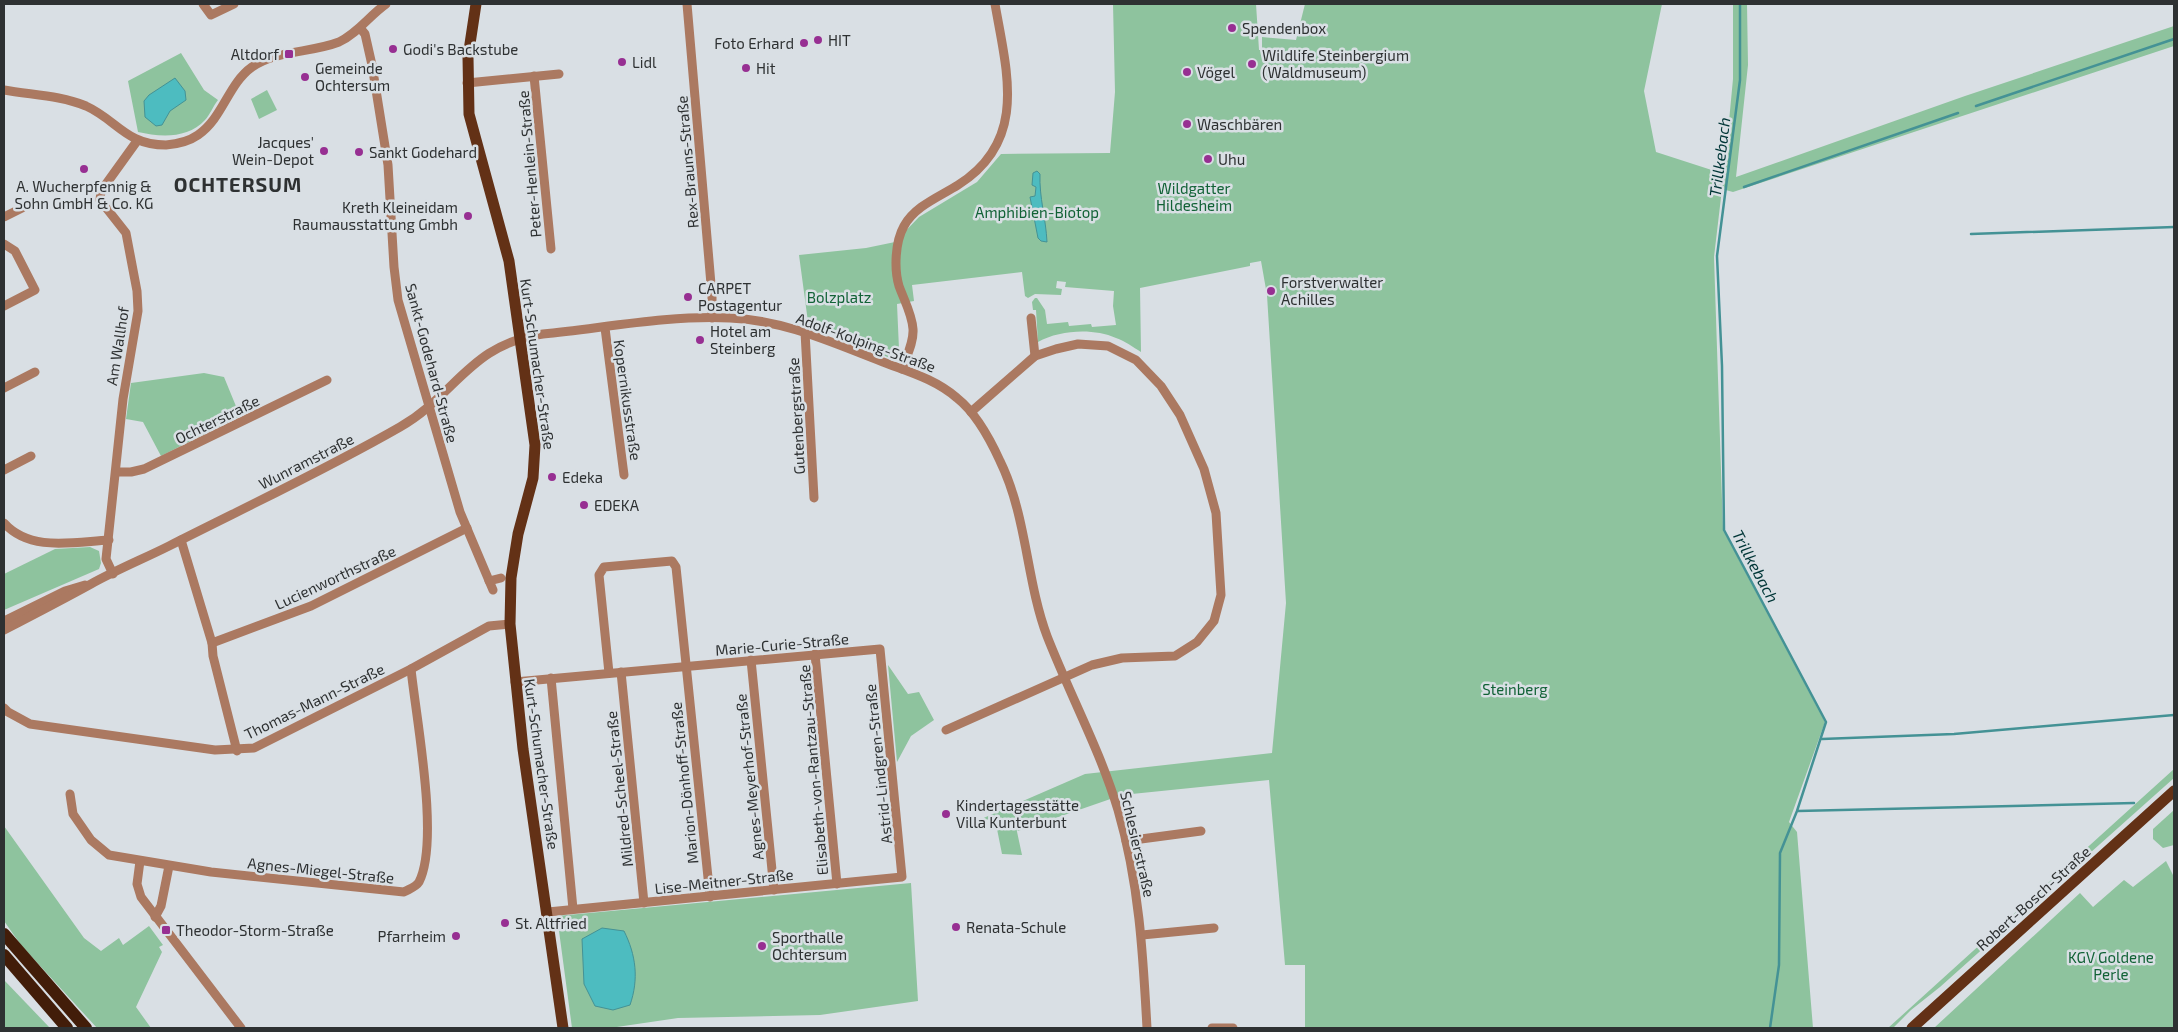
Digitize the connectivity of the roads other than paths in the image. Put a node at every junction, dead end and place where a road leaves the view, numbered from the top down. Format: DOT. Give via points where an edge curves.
graph roads {
  1 [pos="203,4"];
  2 [pos="234,4"];
  3 [pos="386,4"];
  4 [pos="476,4"];
  5 [pos="687,4"];
  6 [pos="995,4"];
  7 [pos="360,28"];
  8 [pos="558,74"];
  9 [pos="534,76"];
  10 [pos="467,83"];
  11 [pos="4,90"];
  12 [pos="137,141"];
  13 [pos="22,208"];
  14 [pos="4,218"];
  15 [pos="4,244"];
  16 [pos="551,250"];
  17 [pos="4,306"];
  18 [pos="712,318"];
  19 [pos="1030,318"];
  20 [pos="605,328"];
  21 [pos="805,332"];
  22 [pos="520,339"];
  23 [pos="1035,356"];
  24 [pos="902,369"];
  25 [pos="35,372"];
  26 [pos="327,380"];
  27 [pos="4,388"];
  28 [pos="429,407"];
  29 [pos="971,412"];
  30 [pos="31,456"];
  31 [pos="4,470"];
  32 [pos="116,472"];
  33 [pos="624,475"];
  34 [pos="814,498"];
  35 [pos="4,523"];
  36 [pos="467,528"];
  37 [pos="108,540"];
  38 [pos="181,540"];
  39 [pos="113,574"];
  40 [pos="502,578"];
  41 [pos="489,580"];
  42 [pos="90,585"];
  43 [pos="493,590"];
  44 [pos="4,621"];
  45 [pos="510,624"];
  46 [pos="4,630"];
  47 [pos="212,643"];
  48 [pos="880,649"];
  49 [pos="815,654"];
  50 [pos="751,660"];
  51 [pos="686,666"];
  52 [pos="411,670"];
  53 [pos="621,672"];
  54 [pos="609,673"];
  55 [pos="1063,676"];
  56 [pos="551,678"];
  57 [pos="515,682"];
  58 [pos="4,708"];
  59 [pos="946,730"];
  60 [pos="237,750"];
  61 [pos="2174,791"];
  62 [pos="70,794"];
  63 [pos="1201,832"];
  64 [pos="1126,841"];
  65 [pos="140,861"];
  66 [pos="169,866"];
  67 [pos="902,877"];
  68 [pos="837,884"];
  69 [pos="774,890"];
  70 [pos="710,897"];
  71 [pos="644,903"];
  72 [pos="573,909"];
  73 [pos="548,912"];
  74 [pos="155,917"];
  75 [pos="1214,928"];
  76 [pos="4,934"];
  77 [pos="1142,935"];
  78 [pos="4,955"];
  79 [pos="4,962"];
  80 [pos="23,978"];
  81 [pos="67,1028"];
  82 [pos="86,1028"];
  83 [pos="241,1028"];
  84 [pos="563,1028"];
  85 [pos="1147,1028"];
  86 [pos="1212,1028"];
  87 [pos="1233,1028"];
  88 [pos="1912,1028"];
  1 -- 2 [label="street" via="211,15"];
  3 -- 7 [label="street"];
  4 -- 10 [label="main road, Kurt-Schumacher-Straße"];
  5 -- 18 [label="street, Rex-Brauns-Straße"];
  6 -- 24 [label="street" via="1008,90 1005,123 1000,140 978,171 920,208 904,226 898,247 897,274 913,330"];
  7 -- 12 [label="street" via="340,41 272,58 251,68 216,117 188,141 164,145"];
  7 -- 28 [label="street, Sankt-Godehard-Straße" via="365,34 372,65 388,165 398,300"];
  8 -- 9 [label="street, Peter-Henlein-Straße"];
  9 -- 10 [label="street, Peter-Henlein-Straße"];
  9 -- 16 [label="street, Peter-Henlein-Straße"];
  10 -- 22 [label="main road, Kurt-Schumacher-Straße" via="474,136 508,253"];
  11 -- 12 [label="street" via="66,100 87,107"];
  12 -- 32 [label="street, Am Wallhof" via="100,191 100,200 126,233 137,291 138,311 123,398"];
  13 -- 14 [label="street"];
  15 -- 17 [label="street" via="15,251 35,290"];
  18 -- 20 [label="street, Adolf-Kolping-Straße"];
  18 -- 21 [label="street, Adolf-Kolping-Straße" via="754,320"];
  19 -- 23 [label="street"];
  20 -- 22 [label="street, Adolf-Kolping-Straße"];
  20 -- 33 [label="street, Kopernikusstraße"];
  21 -- 24 [label="street, Adolf-Kolping-Straße"];
  21 -- 34 [label="street, Gutenbergstraße"];
  22 -- 28 [label="street, Wunramstraße" via="494,350 472,365"];
  22 -- 45 [label="main road, Kurt-Schumacher-Straße" via="535,455 533,478 518,534 511,582"];
  23 -- 29 [label="street"];
  23 -- 55 [label="street" via="1078,344 1108,346 1136,360 1162,386 1180,415 1204,469 1216,513 1221,595 1214,621 1197,642 1175,656 1122,658"];
  24 -- 29 [label="street, Adolf-Kolping-Straße" via="938,384"];
  25 -- 27 [label="street"];
  26 -- 32 [label="street, Ochterstraße" via="144,469"];
  28 -- 36 [label="street, Sankt-Godehard-Straße"];
  28 -- 38 [label="street, Wunramstraße" via="414,420"];
  29 -- 55 [label="street, Adolf-Kolping-Straße" via="989,439 1009,482 1038,611"];
  30 -- 31 [label="street"];
  32 -- 37 [label="street, Am Wallhof"];
  35 -- 37 [label="street" via="30,541 56,544"];
  36 -- 41 [label="street, Sankt-Godehard-Straße"];
  36 -- 47 [label="street, Lucienworthstraße" via="311,606"];
  37 -- 39 [label="street, Am Wallhof" via="106,559"];
  38 -- 39 [label="street, Wunramstraße"];
  38 -- 47 [label="street"];
  39 -- 42 [label="street, Wunramstraße"];
  40 -- 41 [label="street"];
  41 -- 43 [label="street, Sankt-Godehard-Straße"];
  42 -- 44 [label="street, Wunramstraße" via="76,586"];
  42 -- 46 [label="street, Wunramstraße"];
  45 -- 52 [label="street, Thomas-Mann-Straße" via="490,626"];
  45 -- 57 [label="main road, Kurt-Schumacher-Straße"];
  47 -- 60 [label="street"];
  48 -- 49 [label="street, Marie-Curie-Straße"];
  48 -- 67 [label="street, Astrid-Lindgren-Straße"];
  49 -- 50 [label="street, Marie-Curie-Straße"];
  49 -- 68 [label="street, Elisabeth-von-Rantzau-Straße"];
  50 -- 51 [label="street, Marie-Curie-Straße"];
  50 -- 69 [label="street, Agnes-Meyerhof-Straße"];
  51 -- 53 [label="street, Marie-Curie-Straße"];
  51 -- 54 [label="street" via="676,566 672,561 604,566 599,575"];
  51 -- 70 [label="street, Marion-Dönhoff-Straße"];
  52 -- 60 [label="street, Thomas-Mann-Straße" via="254,748"];
  52 -- 66 [label="street, Agnes-Miegel-Straße" via="428,818 428,837 418,884 404,892 386,892"];
  53 -- 54 [label="street, Marie-Curie-Straße"];
  53 -- 71 [label="street, Mildred-Scheel-Straße"];
  54 -- 56 [label="street, Marie-Curie-Straße"];
  55 -- 59 [label="street"];
  55 -- 64 [label="street, Schlesierstraße" via="1107,778"];
  56 -- 57 [label="street, Marie-Curie-Straße"];
  56 -- 72 [label="street"];
  57 -- 73 [label="main road, Kurt-Schumacher-Straße"];
  58 -- 60 [label="street, Thomas-Mann-Straße" via="30,724 174,745"];
  61 -- 88 [label="main road, Robert-Bosch-Straße"];
  62 -- 65 [label="street, Agnes-Miegel-Straße" via="73,814 91,840 109,855"];
  63 -- 64 [label="street"];
  64 -- 77 [label="street, Schlesierstraße"];
  65 -- 66 [label="street, Agnes-Miegel-Straße"];
  65 -- 74 [label="street" via="137,884 141,897"];
  66 -- 74 [label="street" via="161,906"];
  67 -- 68 [label="street, Lise-Meitner-Straße"];
  68 -- 69 [label="street, Lise-Meitner-Straße"];
  69 -- 70 [label="street, Lise-Meitner-Straße"];
  70 -- 71 [label="street, Lise-Meitner-Straße"];
  71 -- 72 [label="street, Lise-Meitner-Straße"];
  72 -- 73 [label="street, Lise-Meitner-Straße"];
  73 -- 84 [label="main road, Kurt-Schumacher-Straße"];
  74 -- 83 [label="street"];
  75 -- 77 [label="street"];
  76 -- 82 [label="highway"];
  77 -- 85 [label="street, Schlesierstraße"];
  78 -- 80 [label="highway"];
  79 -- 80 [label="highway"];
  80 -- 81 [label="highway"];
  86 -- 87 [label="street"];
}
